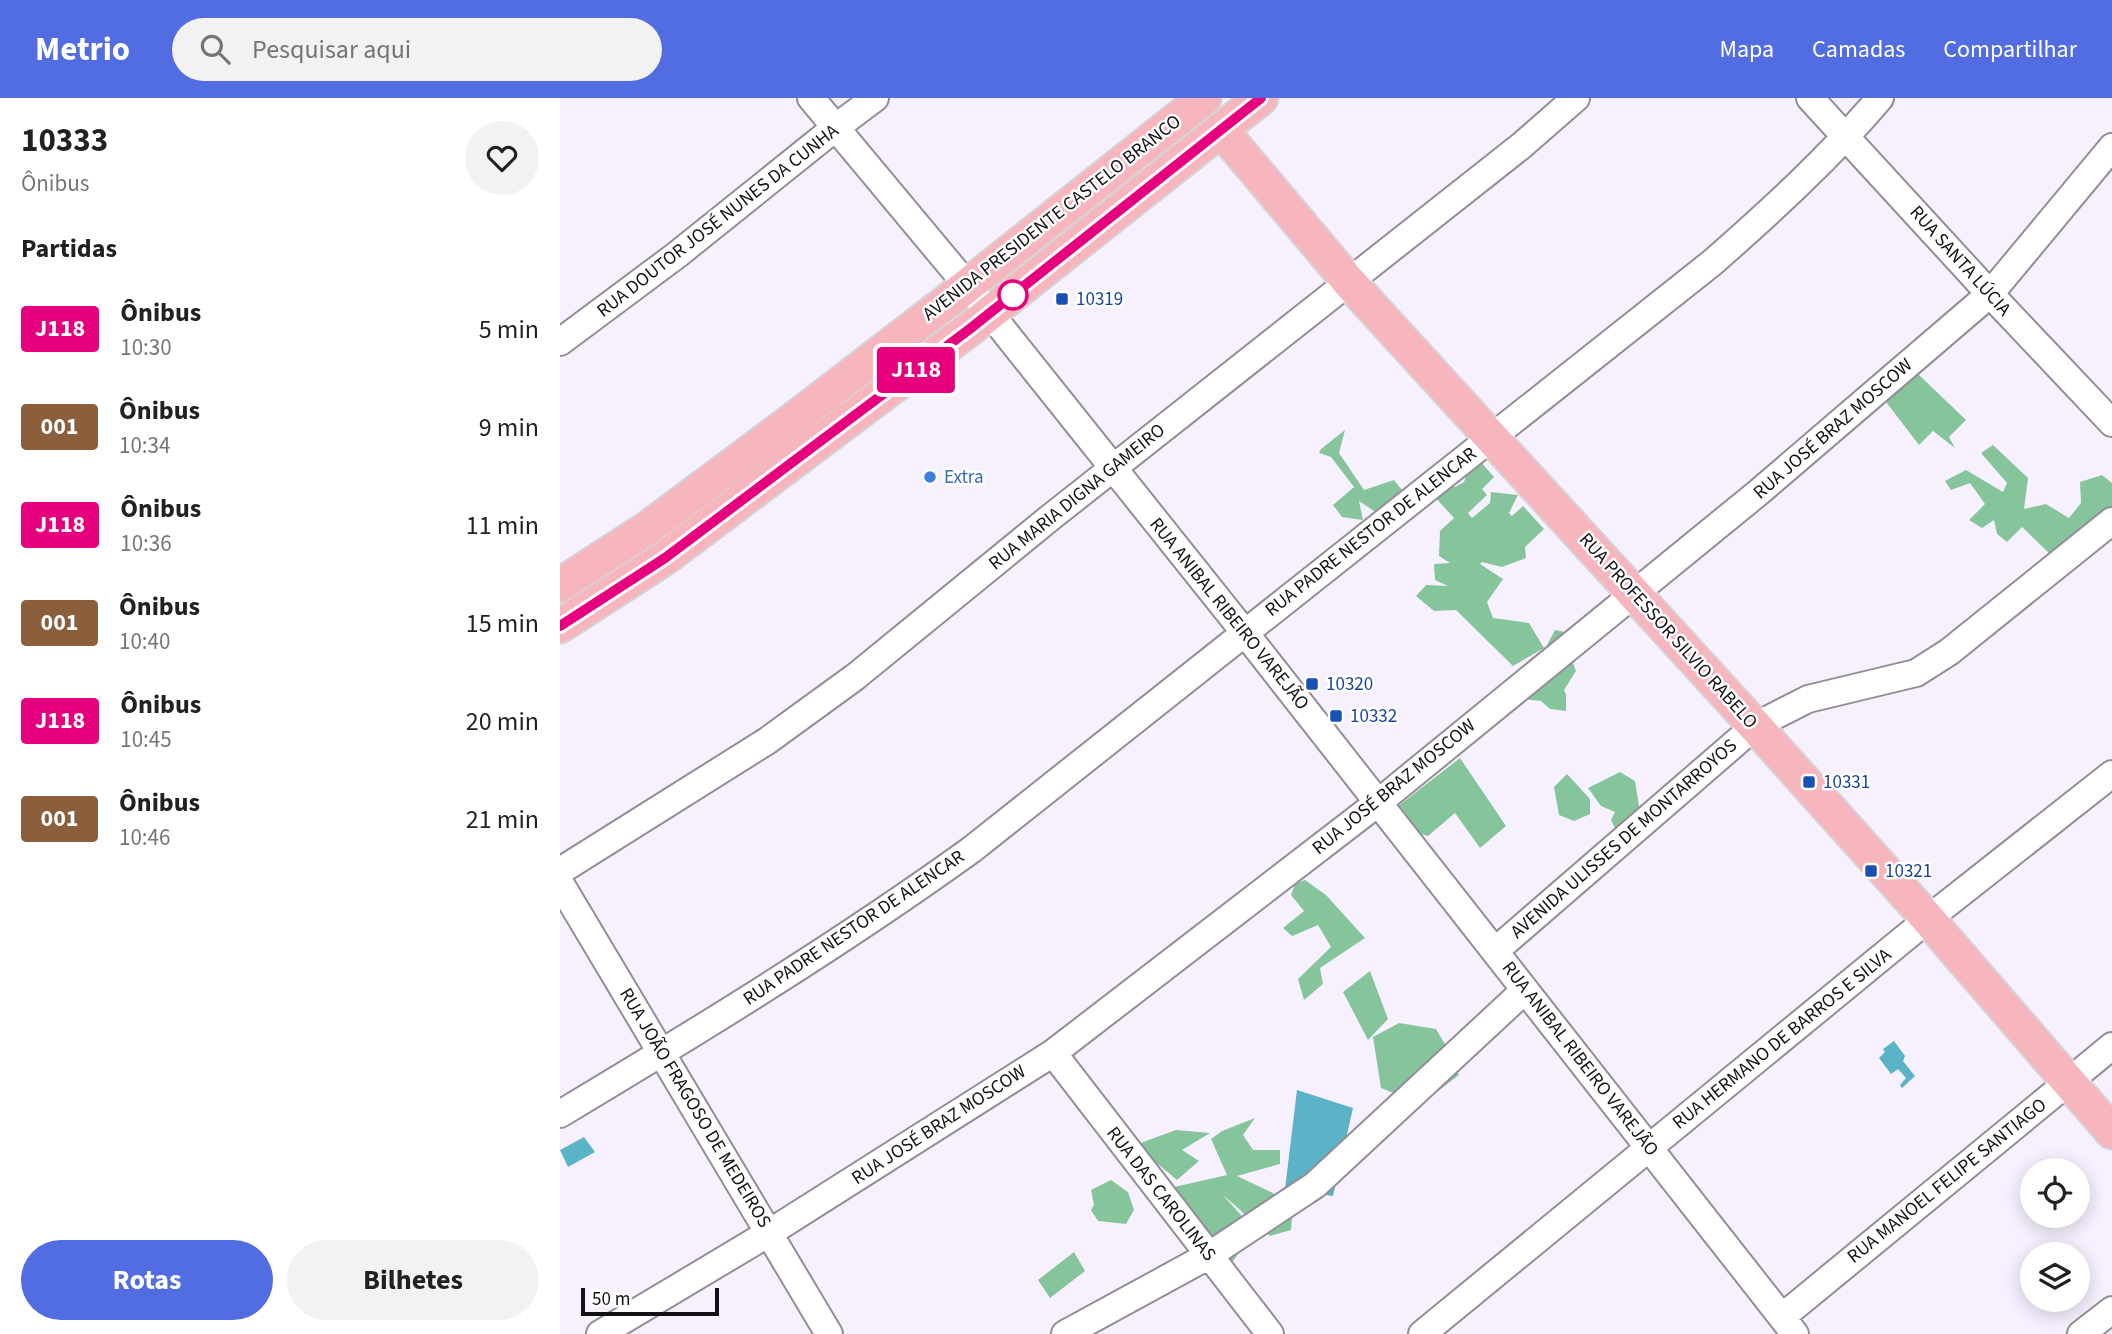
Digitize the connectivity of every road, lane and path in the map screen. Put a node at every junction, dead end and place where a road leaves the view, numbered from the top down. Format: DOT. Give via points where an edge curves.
graph roads {
  1 [pos="811,98"];
  2 [pos="876,98"];
  3 [pos="1261,98"];
  4 [pos="1576,98"];
  5 [pos="1810,98"];
  6 [pos="1880,98"];
  7 [pos="1198,100"];
  8 [pos="835,128"];
  9 [pos="1222,131"];
  10 [pos="1847,137"];
  11 [pos="2112,146"];
  12 [pos="1349,282"];
  13 [pos="967,285"];
  14 [pos="1990,294"];
  15 [pos="990,314"];
  16 [pos="560,342"];
  17 [pos="2112,423"];
  18 [pos="1492,437"];
  19 [pos="1112,469"];
  20 [pos="2112,521"];
  21 [pos="560,585"];
  22 [pos="1633,593"];
  23 [pos="560,626"];
  24 [pos="1245,633"];
  25 [pos="1755,726"];
  26 [pos="2112,774"];
  27 [pos="1379,802"];
  28 [pos="560,871"];
  29 [pos="560,883"];
  30 [pos="1928,919"];
  31 [pos="1495,951"];
  32 [pos="1525,990"];
  33 [pos="2112,1046"];
  34 [pos="662,1053"];
  35 [pos="1053,1053"];
  36 [pos="2068,1081"];
  37 [pos="560,1114"];
  38 [pos="2112,1132"];
  39 [pos="1650,1147"];
  40 [pos="769,1233"];
  41 [pos="1208,1256"];
  42 [pos="2112,1310"];
  43 [pos="1788,1325"];
  44 [pos="600,1334"];
  45 [pos="830,1334"];
  46 [pos="1065,1334"];
  47 [pos="1270,1334"];
  48 [pos="1422,1334"];
  49 [pos="2081,1334"];
  1 -- 8 [label="street, RUA ANIBAL RIBEIRO VAREJÃO"];
  2 -- 8 [label="street, RUA DOUTOR JOSÉ NUNES DA CUNHA"];
  3 -- 9 [label="main road, AVENIDA PRESIDENTE CASTELO BRANCO"];
  4 -- 12 [label="street, RUA MARIA DIGNA GAMEIRO"];
  5 -- 10 [label="street, RUA SANTA LÚCIA"];
  6 -- 10 [label="street, RUA PADRE NESTOR DE ALENCAR"];
  7 -- 13 [label="main road, AVENIDA PRESIDENTE CASTELO BRANCO"];
  8 -- 13 [label="street, RUA ANIBAL RIBEIRO VAREJÃO"];
  8 -- 16 [label="street, RUA DOUTOR JOSÉ NUNES DA CUNHA"];
  9 -- 12 [label="main road, RUA PROFESSOR SILVIO RABELO"];
  9 -- 15 [label="main road, AVENIDA PRESIDENTE CASTELO BRANCO"];
  10 -- 14 [label="street, RUA SANTA LÚCIA"];
  10 -- 18 [label="street, RUA PADRE NESTOR DE ALENCAR" via="1713,261"];
  11 -- 14 [label="street, RUA JOSÉ BRAZ MOSCOW"];
  12 -- 18 [label="main road, RUA PROFESSOR SILVIO RABELO"];
  12 -- 19 [label="street, RUA MARIA DIGNA GAMEIRO"];
  13 -- 15 [label="street, RUA ANIBAL RIBEIRO VAREJÃO"];
  13 -- 21 [label="main road, AVENIDA PRESIDENTE CASTELO BRANCO" via="648,528"];
  14 -- 17 [label="street, RUA SANTA LÚCIA"];
  14 -- 22 [label="street, RUA JOSÉ BRAZ MOSCOW"];
  15 -- 19 [label="street, RUA ANIBAL RIBEIRO VAREJÃO"];
  15 -- 23 [label="main road, AVENIDA PRESIDENTE CASTELO BRANCO" via="665,558"];
  18 -- 22 [label="main road, RUA PROFESSOR SILVIO RABELO"];
  18 -- 24 [label="street, RUA PADRE NESTOR DE ALENCAR"];
  19 -- 24 [label="street, RUA ANIBAL RIBEIRO VAREJÃO"];
  19 -- 28 [label="street, RUA MARIA DIGNA GAMEIRO" via="1043,509 855,677 767,741"];
  20 -- 25 [label="street, AVENIDA ULISSES DE MONTARROYOS" via="1949,652 1916,673 1808,699"];
  22 -- 25 [label="main road, RUA PROFESSOR SILVIO RABELO"];
  22 -- 27 [label="street, RUA JOSÉ BRAZ MOSCOW"];
  24 -- 27 [label="street, RUA ANIBAL RIBEIRO VAREJÃO"];
  24 -- 34 [label="street, RUA PADRE NESTOR DE ALENCAR" via="888,910"];
  25 -- 30 [label="main road, RUA PROFESSOR SILVIO RABELO"];
  25 -- 31 [label="street, AVENIDA ULISSES DE MONTARROYOS"];
  26 -- 30 [label="street, RUA HERMANO DE BARROS E SILVA"];
  27 -- 31 [label="street, RUA ANIBAL RIBEIRO VAREJÃO"];
  27 -- 35 [label="street, RUA JOSÉ BRAZ MOSCOW"];
  29 -- 34 [label="street, RUA JOÃO FRAGOSO DE MEDEIROS"];
  30 -- 36 [label="main road, RUA PROFESSOR SILVIO RABELO"];
  30 -- 39 [label="street, RUA HERMANO DE BARROS E SILVA"];
  31 -- 32 [label="street, RUA ANIBAL RIBEIRO VAREJÃO"];
  32 -- 39 [label="street, RUA ANIBAL RIBEIRO VAREJÃO"];
  32 -- 41 [label="street" via="1315,1185"];
  33 -- 36 [label="street, RUA MANOEL FELIPE SANTIAGO"];
  34 -- 37 [label="street, RUA PADRE NESTOR DE ALENCAR"];
  34 -- 40 [label="street, RUA JOÃO FRAGOSO DE MEDEIROS"];
  35 -- 40 [label="street, RUA JOSÉ BRAZ MOSCOW"];
  35 -- 41 [label="street, RUA DAS CAROLINAS"];
  36 -- 38 [label="main road, RUA PROFESSOR SILVIO RABELO"];
  36 -- 43 [label="street, RUA MANOEL FELIPE SANTIAGO"];
  39 -- 43 [label="street, RUA ANIBAL RIBEIRO VAREJÃO"];
  39 -- 48 [label="street, RUA HERMANO DE BARROS E SILVA"];
  40 -- 44 [label="street, RUA JOSÉ BRAZ MOSCOW"];
  40 -- 45 [label="street, RUA JOÃO FRAGOSO DE MEDEIROS"];
  41 -- 46 [label="street"];
  41 -- 47 [label="street, RUA DAS CAROLINAS"];
  42 -- 49 [label="street"];
}
